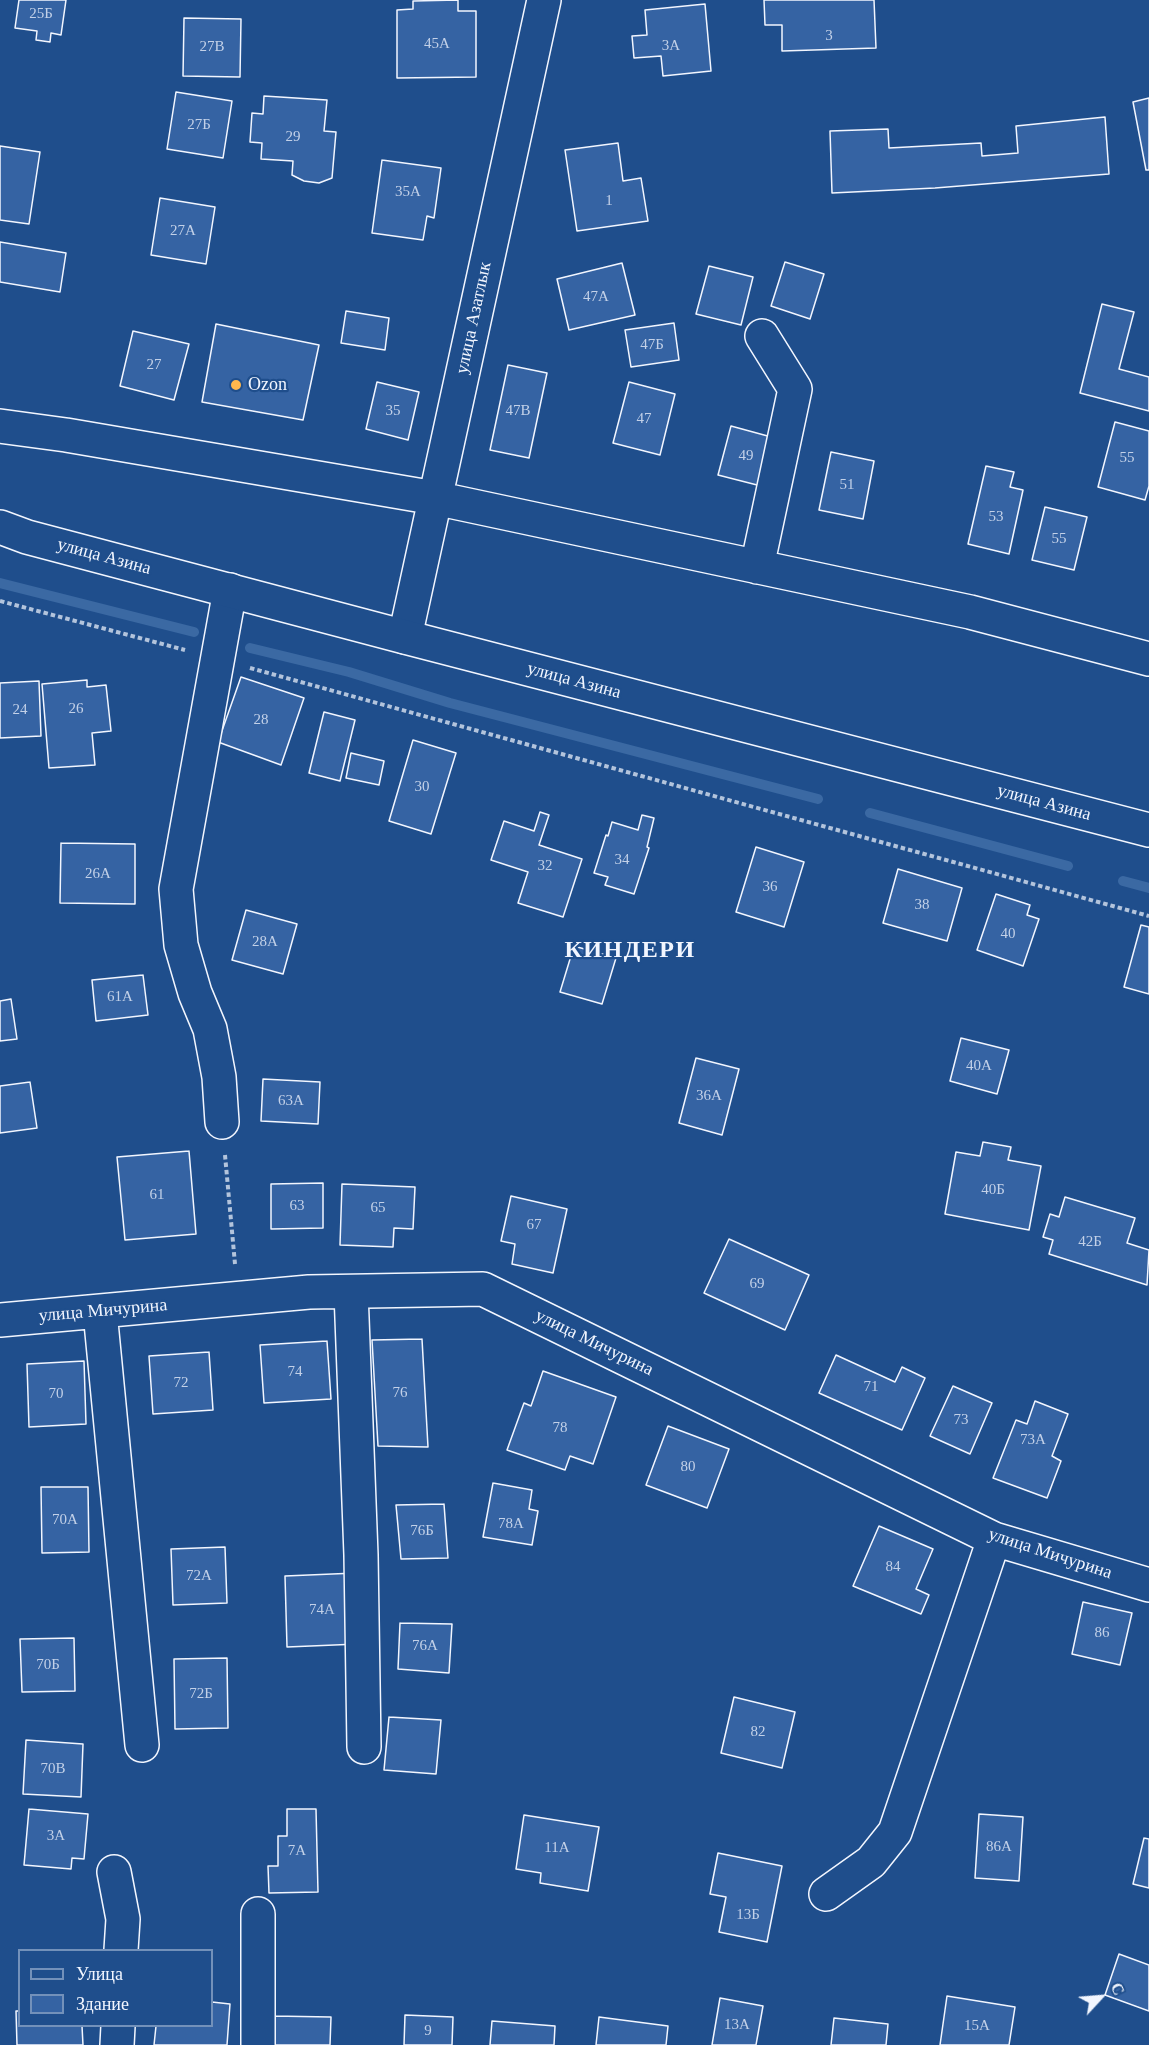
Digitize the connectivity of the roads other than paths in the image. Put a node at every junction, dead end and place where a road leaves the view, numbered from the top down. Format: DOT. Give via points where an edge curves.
graph roads {
  1 [pos="544,0"];
  2 [pos="762,336"];
  3 [pos="0,426"];
  4 [pos="435,498"];
  5 [pos="0,527"];
  6 [pos="757,567"];
  7 [pos="230,590"];
  8 [pos="405,637"];
  9 [pos="1149,660"];
  10 [pos="1149,830"];
  11 [pos="222,1122"];
  12 [pos="351,1292"];
  13 [pos="100,1312"];
  14 [pos="0,1320"];
  15 [pos="994,1539"];
  16 [pos="1149,1585"];
  17 [pos="142,1745"];
  18 [pos="363,1748"];
  19 [pos="114,1872"];
  20 [pos="826,1894"];
  21 [pos="258,1914"];
  22 [pos="121,1949"];
  23 [pos="118,2027"];
  24 [pos="117,2045"];
  25 [pos="258,2045"];
  1 -- 4 [label="street, улица Азатлык"];
  2 -- 6 [label="street" via="795,389"];
  3 -- 4 [label="street"];
  4 -- 6 [label="street"];
  4 -- 8 [label="street, улица Азатлык"];
  5 -- 7 [label="street, улица Азина"];
  6 -- 9 [label="street" via="970,612"];
  7 -- 8 [label="street, улица Азина"];
  7 -- 11 [label="street" via="176,889 181,945 210,1029"];
  8 -- 10 [label="street, улица Азина"];
  12 -- 13 [label="street, улица Мичурина" via="309,1292"];
  12 -- 15 [label="street, улица Мичурина" via="483,1289"];
  12 -- 18 [label="street" via="361,1555"];
  13 -- 14 [label="street, улица Мичурина"];
  13 -- 17 [label="street"];
  15 -- 16 [label="street, улица Мичурина"];
  15 -- 20 [label="street" via="895,1832 871,1862"];
  19 -- 22 [label="street" via="123,1919"];
  21 -- 25 [label="street"];
  23 -- 24 [label="street"];
}
